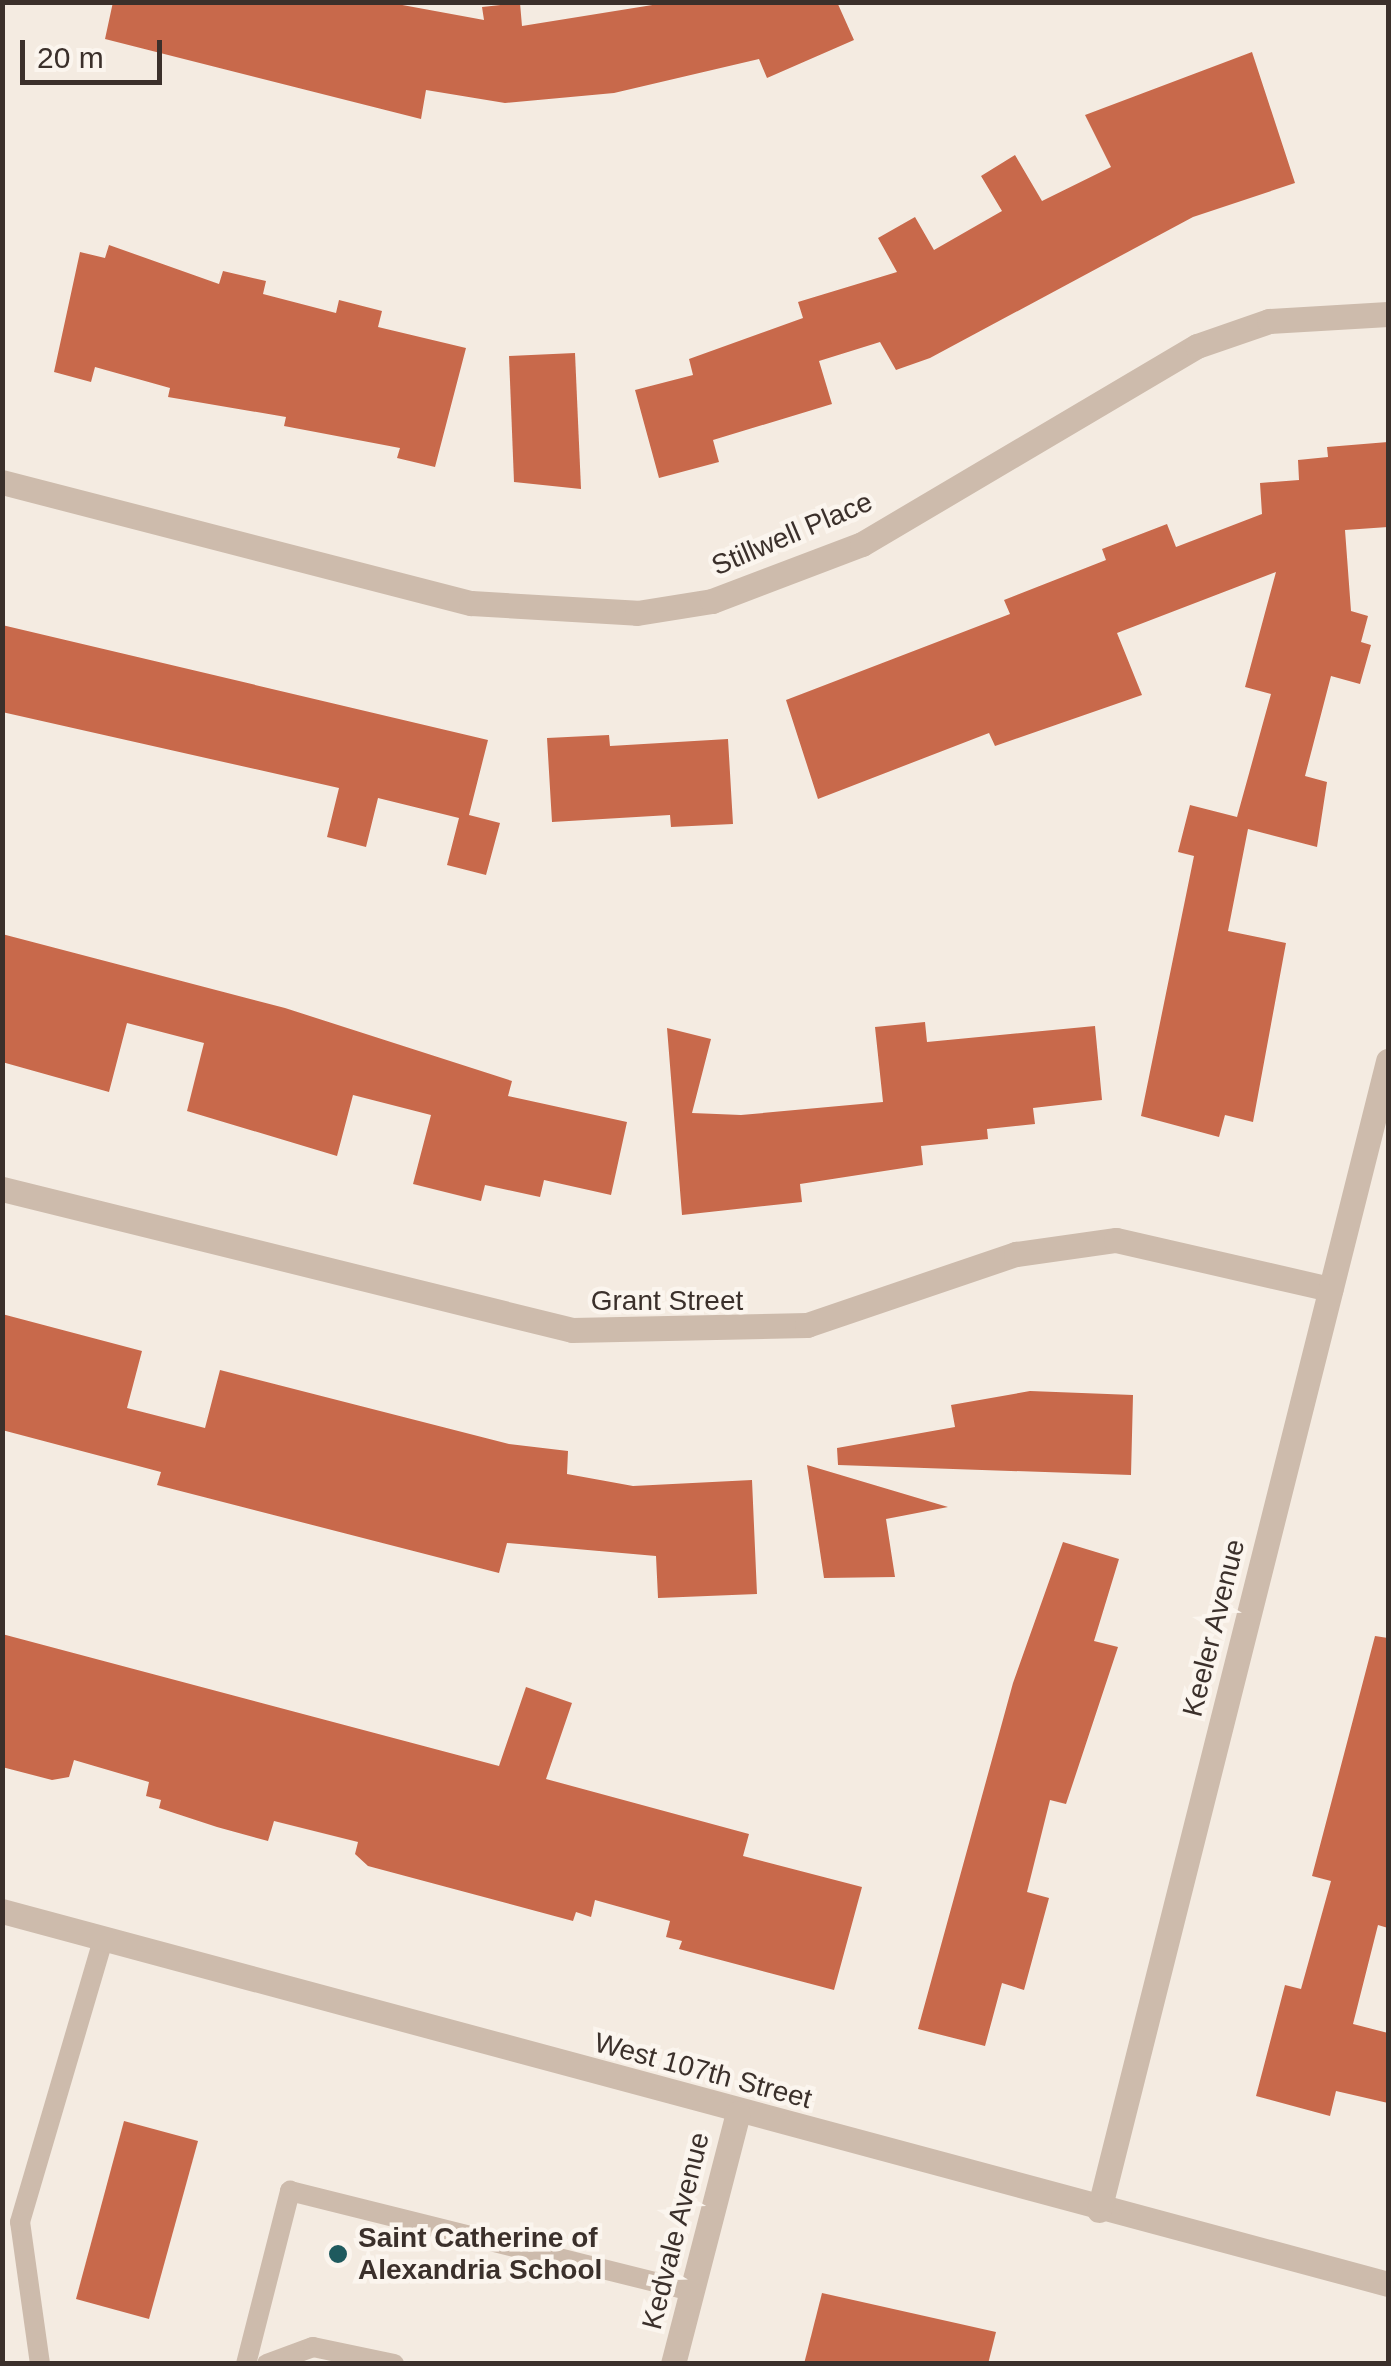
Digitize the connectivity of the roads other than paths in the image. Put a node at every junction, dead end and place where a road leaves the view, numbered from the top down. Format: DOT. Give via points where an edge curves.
graph roads {
  1 [pos="1388,314"];
  2 [pos="2,482"];
  3 [pos="1388,1062"];
  4 [pos="2,1189"];
  5 [pos="1330,1289"];
  6 [pos="2,1911"];
  7 [pos="104,1937"];
  8 [pos="738,2113"];
  9 [pos="1099,2210"];
  10 [pos="1388,2284"];
  11 [pos="692,2291"];
  12 [pos="40,2364"];
  13 [pos="246,2364"];
  14 [pos="267,2364"];
  15 [pos="394,2364"];
  16 [pos="674,2364"];
  1 -- 2 [label="street, Stillwell Place" via="1270,321 1197,346 862,544 712,601 636,612 472,603"];
  3 -- 5 [label="street, Keeler Avenue"];
  4 -- 5 [label="street, Grant Street" via="572,1330 808,1325 1016,1254 1116,1240"];
  5 -- 9 [label="street, Keeler Avenue"];
  6 -- 7 [label="street, West 107th Street"];
  7 -- 8 [label="street, West 107th Street"];
  7 -- 12 [label="lane" via="20,2222"];
  8 -- 9 [label="street, West 107th Street"];
  8 -- 11 [label="street, Kedvale Avenue"];
  9 -- 10 [label="street, West 107th Street"];
  11 -- 13 [label="lane" via="290,2191"];
  11 -- 16 [label="street, Kedvale Avenue"];
  14 -- 15 [label="lane" via="313,2347"];
}
